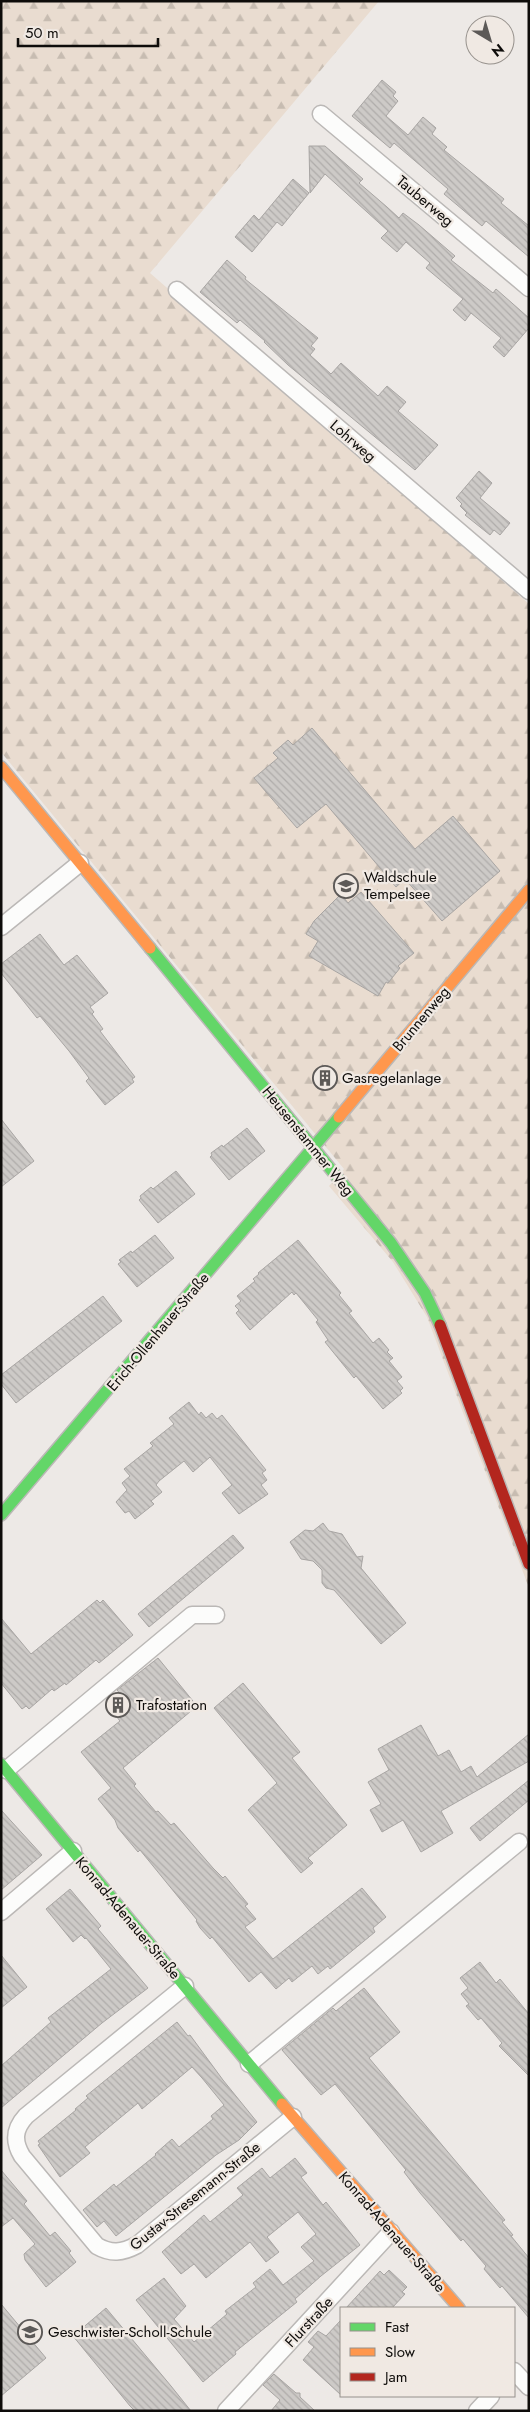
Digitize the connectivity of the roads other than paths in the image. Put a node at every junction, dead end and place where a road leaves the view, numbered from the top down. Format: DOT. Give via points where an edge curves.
graph roads {
  1 [pos="321,114"];
  2 [pos="529,288"];
  3 [pos="177,290"];
  4 [pos="529,592"];
  5 [pos="1,767"];
  6 [pos="80,863"];
  7 [pos="529,890"];
  8 [pos="1,927"];
  9 [pos="314,1148"];
  10 [pos="1,1515"];
  11 [pos="529,1564"];
  12 [pos="216,1615"];
  13 [pos="4,1767"];
  14 [pos="519,1842"];
  15 [pos="73,1852"];
  16 [pos="1,1912"];
  17 [pos="184,1986"];
  18 [pos="249,2064"];
  19 [pos="293,2117"];
  20 [pos="392,2232"];
  21 [pos="457,2307"];
  22 [pos="490,2397"];
  23 [pos="226,2411"];
  24 [pos="477,2411"];
  1 -- 2 [label="street, Tauberweg"];
  3 -- 4 [label="street, Lohrweg"];
  5 -- 6 [label="street, Heusenstammer Weg"];
  6 -- 8 [label="street"];
  6 -- 9 [label="street, Heusenstammer Weg"];
  7 -- 9 [label="street, Brunnenweg"];
  9 -- 10 [label="street, Erich-Ollenhauer-Straße"];
  9 -- 11 [label="street, Heusenstammer Weg" via="391,1243 426,1293"];
  12 -- 13 [label="street, Konrad-Adenauer-Straße" via="192,1615"];
  13 -- 15 [label="street, Konrad-Adenauer-Straße"];
  14 -- 18 [label="street"];
  15 -- 16 [label="street"];
  15 -- 17 [label="street, Konrad-Adenauer-Straße"];
  17 -- 18 [label="street, Konrad-Adenauer-Straße"];
  17 -- 19 [label="street, Gustav-Stresemann-Straße" via="19,2123 15,2135 22,2156 97,2246 118,2252 137,2245"];
  18 -- 19 [label="street, Konrad-Adenauer-Straße"];
  19 -- 20 [label="street, Konrad-Adenauer-Straße"];
  20 -- 21 [label="street, Konrad-Adenauer-Straße"];
  20 -- 23 [label="street, Flurstraße"];
  22 -- 24 [label="street"];
}
